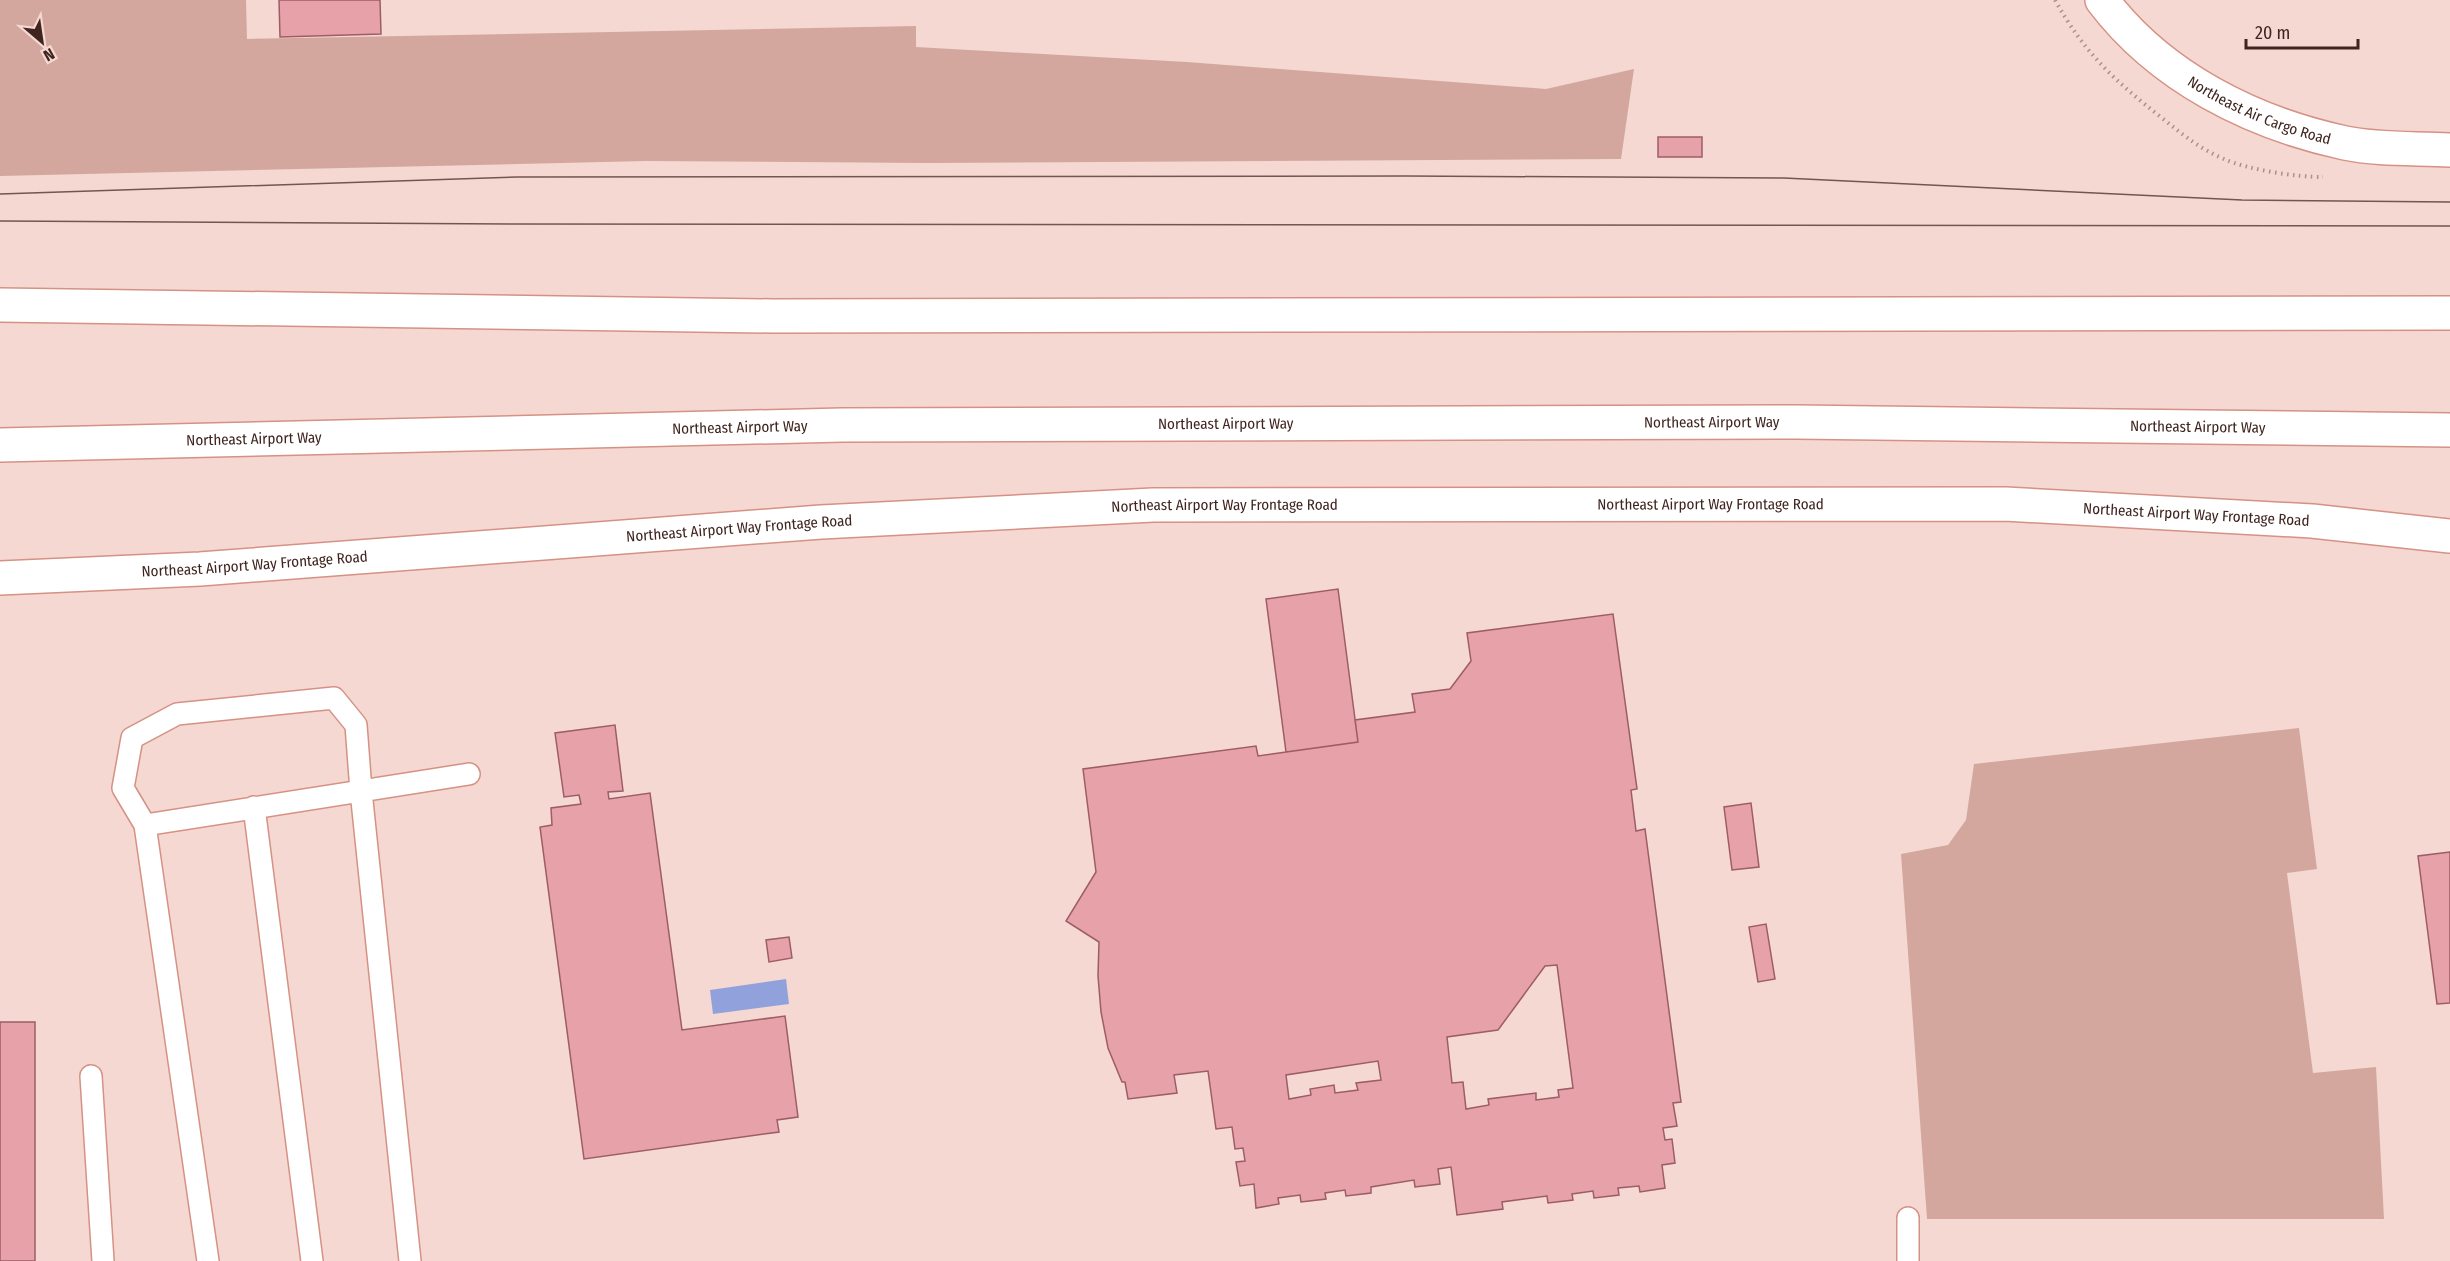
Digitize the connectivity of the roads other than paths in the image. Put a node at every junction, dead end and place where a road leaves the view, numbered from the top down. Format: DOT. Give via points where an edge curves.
graph roads {
  1 [pos="2102,0"];
  2 [pos="2450,150"];
  3 [pos="0,305"];
  4 [pos="2450,313"];
  5 [pos="2450,430"];
  6 [pos="0,445"];
  7 [pos="2450,536"];
  8 [pos="0,578"];
  9 [pos="469,774"];
  10 [pos="361,791"];
  11 [pos="254,807"];
  12 [pos="145,825"];
  13 [pos="91,1076"];
  14 [pos="1908,1218"];
  15 [pos="103,1261"];
  16 [pos="208,1261"];
  17 [pos="312,1261"];
  18 [pos="410,1261"];
  19 [pos="1908,1261"];
  1 -- 2 [label="main road, Northeast Air Cargo Road" via="2138,42 2172,69 2252,114 2347,143"];
  3 -- 4 [label="main road" via="772,316"];
  5 -- 6 [label="main road, Northeast Airport Way" via="1796,422 842,425"];
  7 -- 8 [label="main road, Northeast Airport Way Frontage Road" via="2312,521 2005,504 1153,505 820,522 200,569"];
  9 -- 10 [label="lane"];
  10 -- 11 [label="lane"];
  10 -- 12 [label="lane" via="356,725 334,698 177,714 132,738 123,788"];
  10 -- 18 [label="lane"];
  11 -- 12 [label="lane"];
  11 -- 17 [label="lane"];
  12 -- 16 [label="lane"];
  13 -- 15 [label="lane"];
  14 -- 19 [label="lane"];
}
